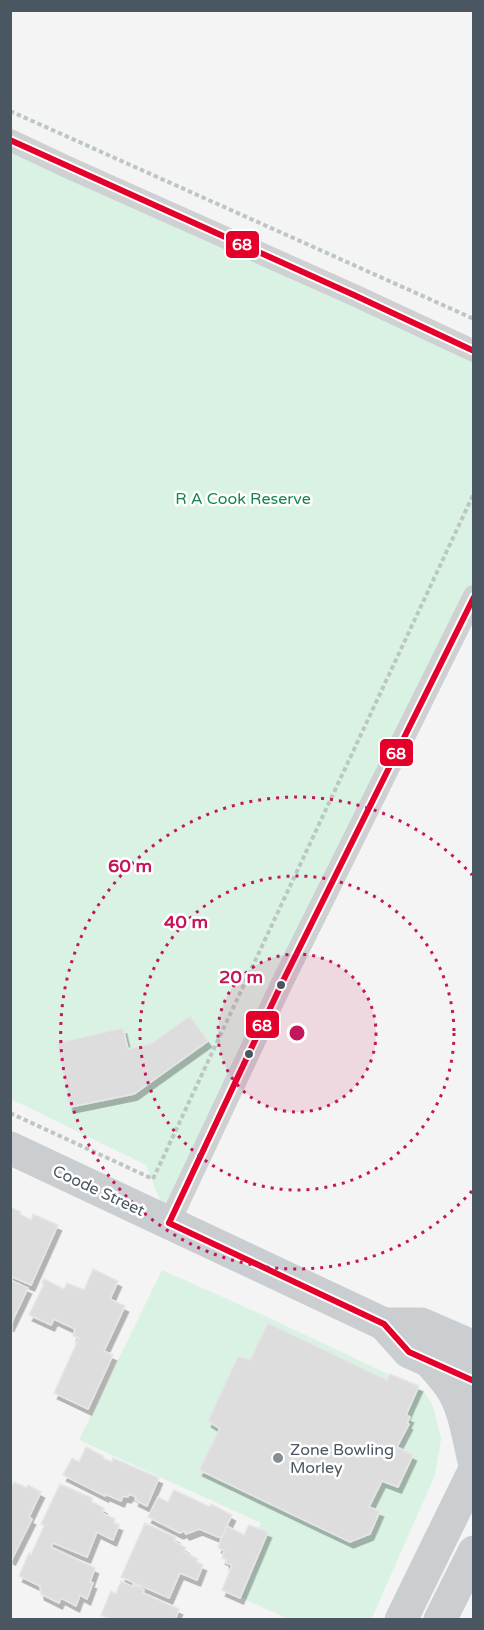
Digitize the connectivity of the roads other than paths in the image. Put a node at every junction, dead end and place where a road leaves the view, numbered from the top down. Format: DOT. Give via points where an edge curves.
graph roads {
  1 [pos="10,140"];
  2 [pos="474,351"];
  3 [pos="474,596"];
  4 [pos="10,1148"];
  5 [pos="169,1223"];
  6 [pos="384,1324"];
  7 [pos="474,1347"];
  8 [pos="431,1362"];
  9 [pos="474,1381"];
  10 [pos="474,1461"];
  11 [pos="474,1471"];
  12 [pos="474,1552"];
  13 [pos="401,1620"];
  14 [pos="440,1620"];
  1 -- 2 [label="street"];
  3 -- 5 [label="street"];
  4 -- 5 [label="main road, Coode Street"];
  5 -- 6 [label="main road, Coode Street"];
  6 -- 7 [label="main road, Coode Street" via="421,1324"];
  6 -- 8 [label="main road, Coode Street" via="409,1352"];
  8 -- 9 [label="main road, Coode Street"];
  8 -- 10 [label="main road" via="453,1390"];
  11 -- 13 [label="main road"];
  12 -- 14 [label="main road"];
}
